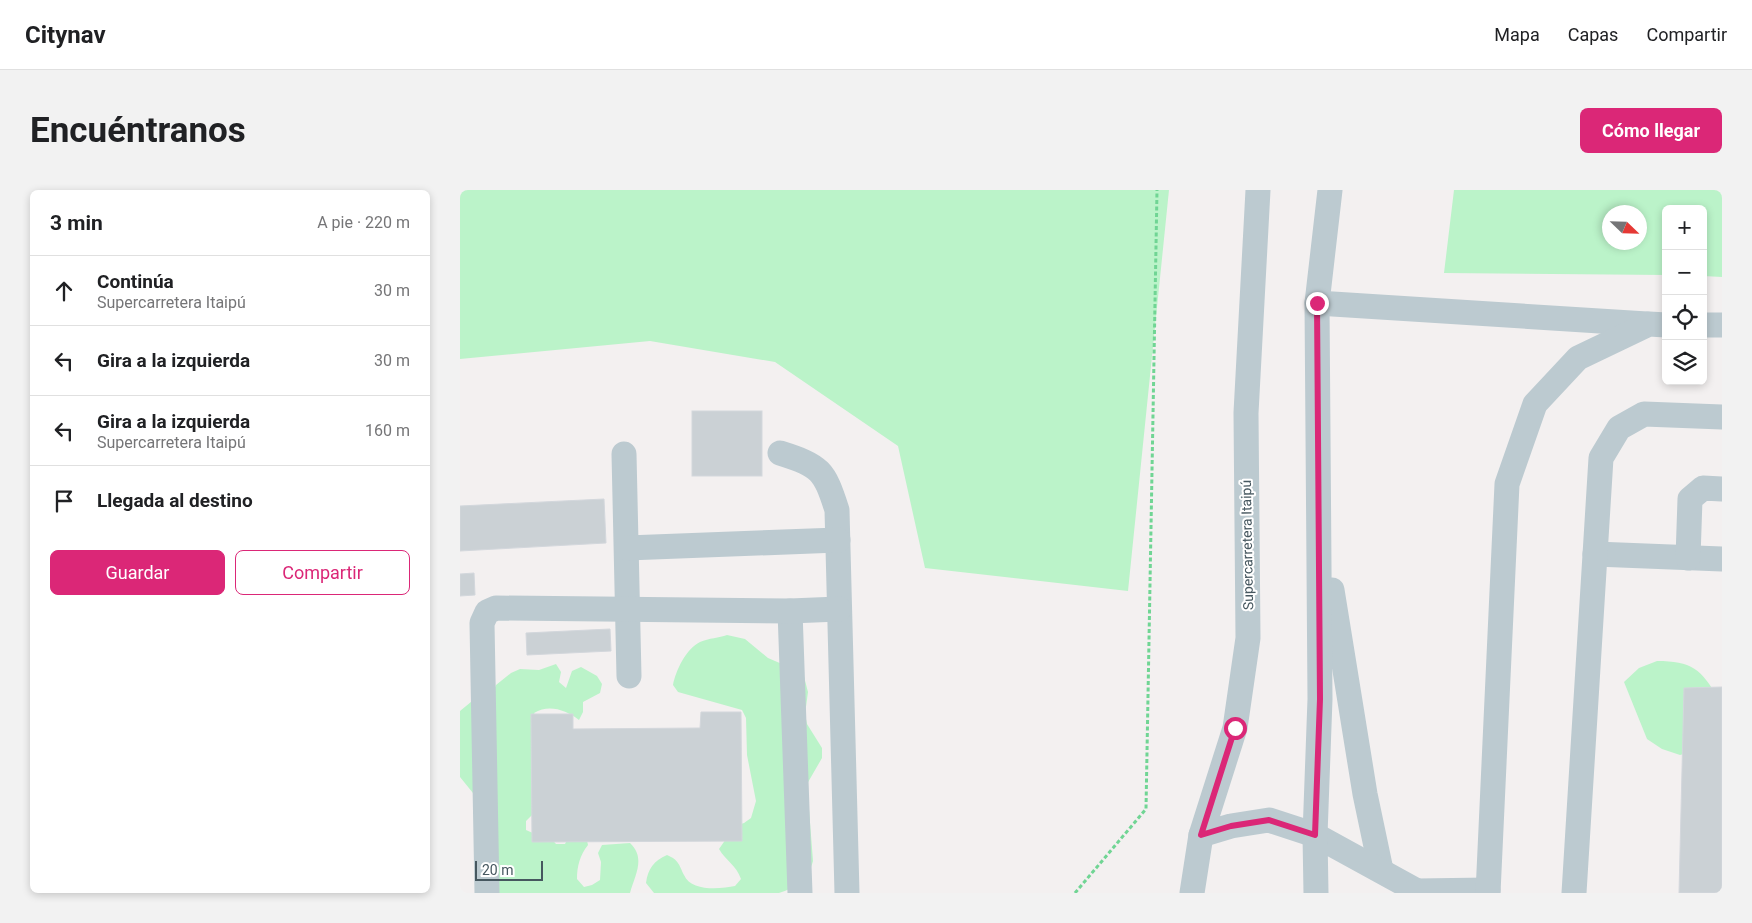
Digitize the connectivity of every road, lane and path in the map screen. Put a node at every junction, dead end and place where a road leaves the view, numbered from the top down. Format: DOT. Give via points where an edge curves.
graph roads {
  1 [pos="1157,190"];
  2 [pos="1258,190"];
  3 [pos="1330,190"];
  4 [pos="1317,303"];
  5 [pos="1658,324"];
  6 [pos="1707,325"];
  7 [pos="1722,325"];
  8 [pos="1722,417"];
  9 [pos="780,453"];
  10 [pos="624,454"];
  11 [pos="1318,456"];
  12 [pos="1722,488"];
  13 [pos="838,540"];
  14 [pos="627,548"];
  15 [pos="1595,554"];
  16 [pos="1688,558"];
  17 [pos="1722,559"];
  18 [pos="839,609"];
  19 [pos="629,610"];
  20 [pos="790,611"];
  21 [pos="629,676"];
  22 [pos="1201,835"];
  23 [pos="1315,835"];
  24 [pos="1381,870"];
  25 [pos="1190,890"];
  26 [pos="1415,892"];
  27 [pos="1488,892"];
  28 [pos="487,893"];
  29 [pos="800,893"];
  30 [pos="847,893"];
  31 [pos="1075,893"];
  32 [pos="1316,893"];
  33 [pos="1574,893"];
  1 -- 31 [label="path" via="1146,809"];
  2 -- 22 [label="street, Supercarretera Itaipú" via="1246,413 1248,638 1235,728"];
  3 -- 4 [label="street"];
  4 -- 5 [label="street"];
  4 -- 11 [label="street"];
  5 -- 27 [label="street" via="1578,358 1535,404 1507,484"];
  6 -- 7 [label="street"];
  8 -- 15 [label="street" via="1644,414 1618,428 1601,458"];
  9 -- 13 [label="street" via="808,462 827,479 837,510"];
  10 -- 14 [label="street"];
  11 -- 23 [label="street" via="1320,699"];
  11 -- 24 [label="street" via="1334,602 1365,794"];
  12 -- 16 [label="street" via="1703,488 1690,499"];
  13 -- 14 [label="street"];
  13 -- 18 [label="street"];
  14 -- 19 [label="street"];
  15 -- 16 [label="street"];
  15 -- 33 [label="street"];
  16 -- 17 [label="street"];
  18 -- 20 [label="street"];
  18 -- 30 [label="street"];
  19 -- 20 [label="street"];
  19 -- 21 [label="street"];
  19 -- 28 [label="street" via="496,608 487,612 482,623"];
  20 -- 29 [label="street"];
  22 -- 23 [label="street" via="1269,820"];
  22 -- 25 [label="street, Supercarretera Itaipú"];
  23 -- 24 [label="street"];
  23 -- 32 [label="street"];
  24 -- 26 [label="street"];
  26 -- 27 [label="street"];
}
